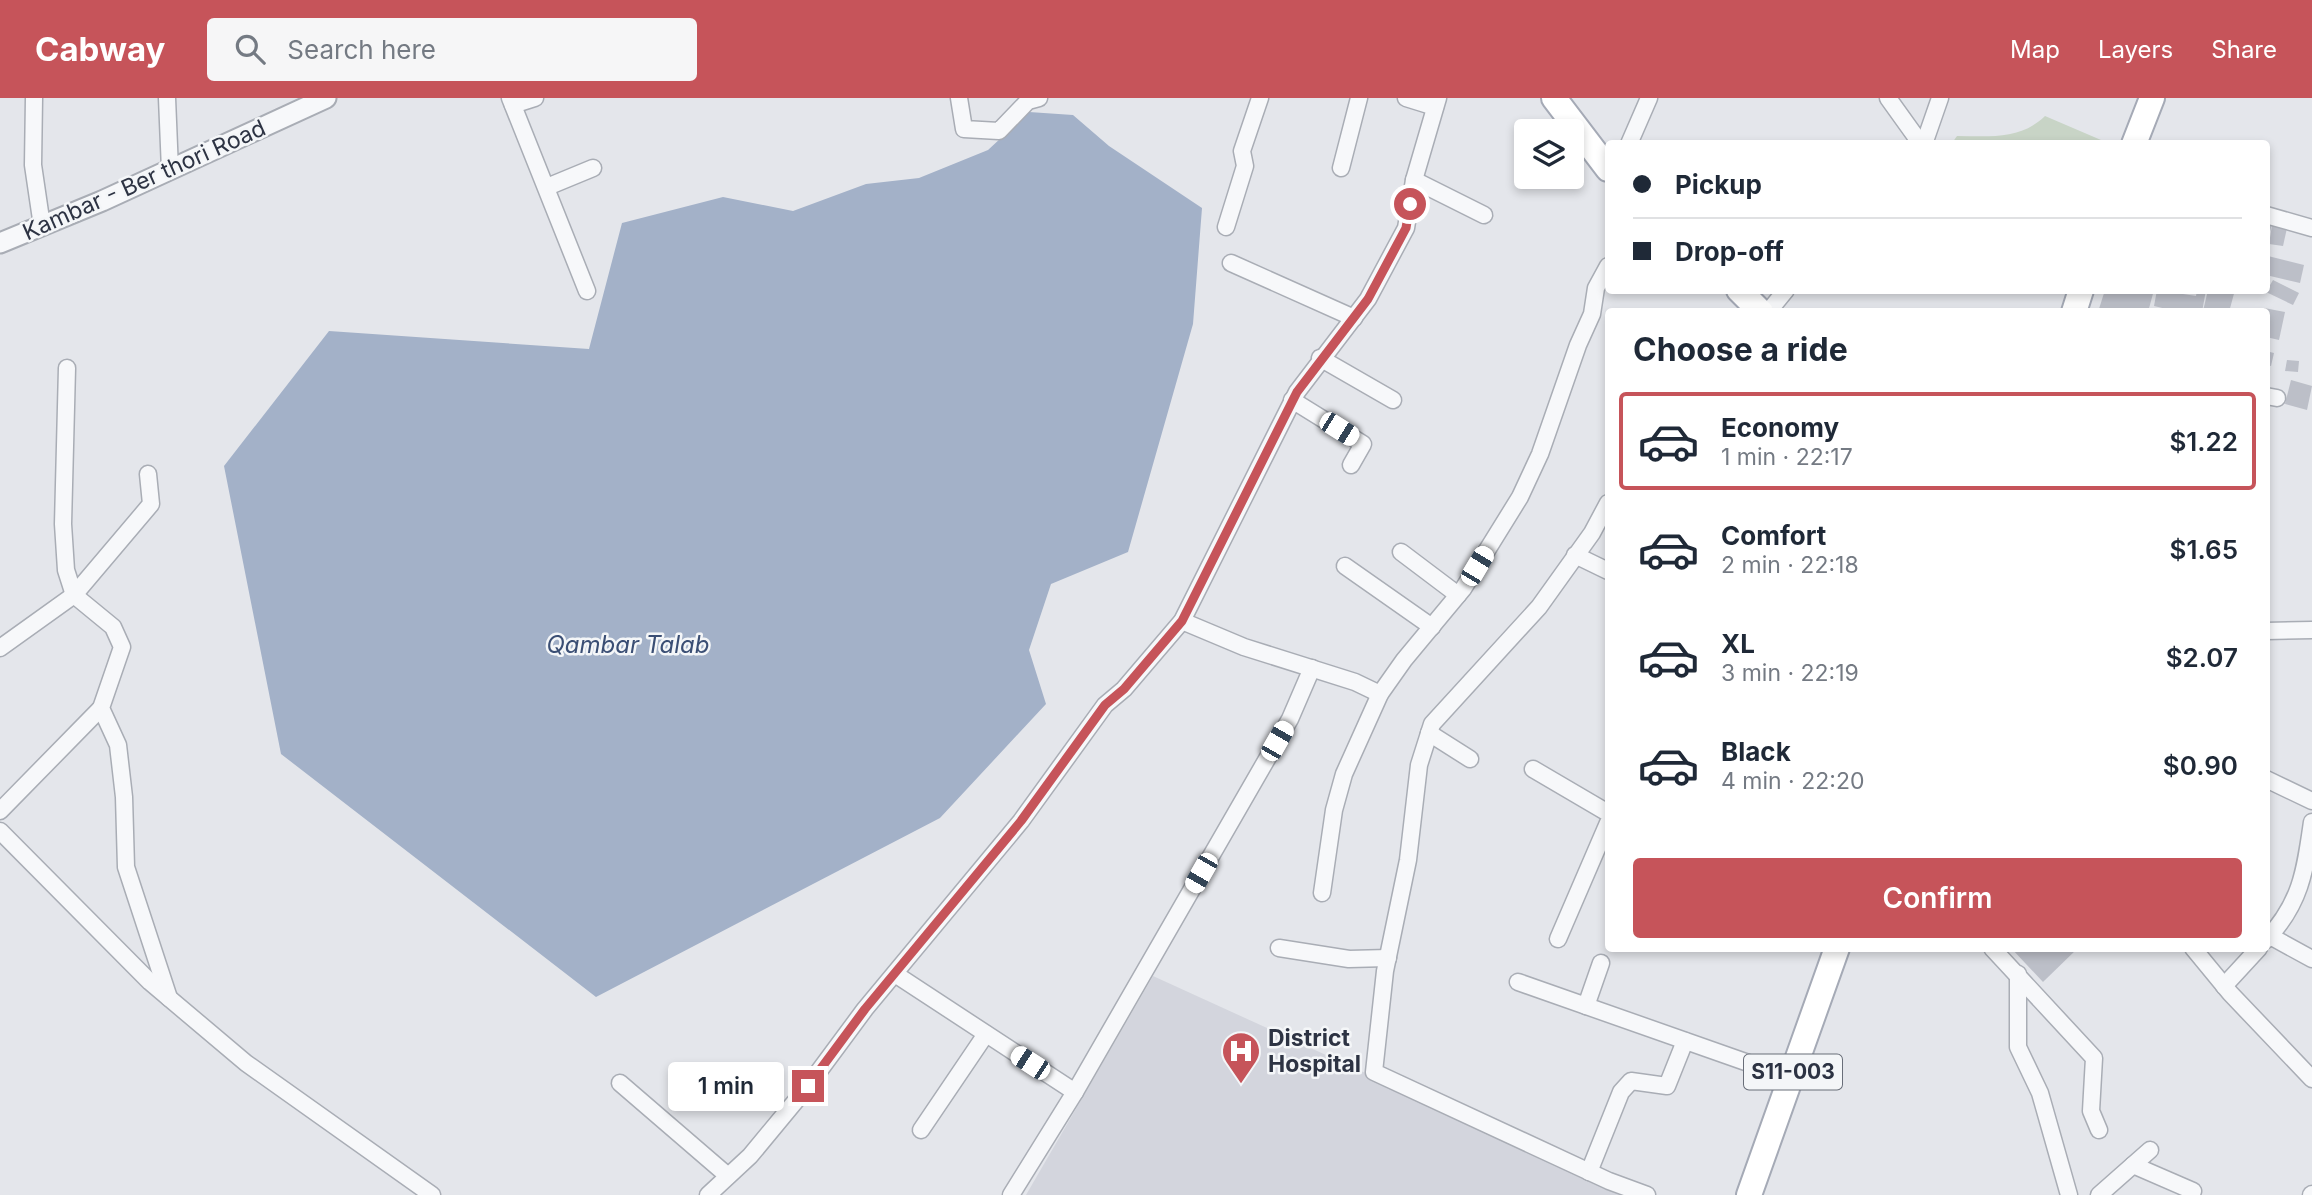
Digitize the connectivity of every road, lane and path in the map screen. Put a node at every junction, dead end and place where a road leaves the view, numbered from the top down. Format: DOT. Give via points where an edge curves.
graph roads {
  1 [pos="34,98"];
  2 [pos="167,98"];
  3 [pos="326,98"];
  4 [pos="535,98"];
  5 [pos="959,98"];
  6 [pos="1039,98"];
  7 [pos="1260,98"];
  8 [pos="1359,98"];
  9 [pos="1406,98"];
  10 [pos="1554,98"];
  11 [pos="1649,98"];
  12 [pos="1888,98"];
  13 [pos="1940,98"];
  14 [pos="2152,98"];
  15 [pos="511,102"];
  16 [pos="1437,102"];
  17 [pos="1631,140"];
  18 [pos="1920,140"];
  19 [pos="1924,140"];
  20 [pos="2136,140"];
  21 [pos="1605,165"];
  22 [pos="593,168"];
  23 [pos="1341,168"];
  24 [pos="170,170"];
  25 [pos="1414,180"];
  26 [pos="547,187"];
  27 [pos="1484,215"];
  28 [pos="2270,216"];
  29 [pos="42,226"];
  30 [pos="1226,227"];
  31 [pos="2312,228"];
  32 [pos="0,243"];
  33 [pos="1231,263"];
  34 [pos="1605,272"];
  35 [pos="587,291"];
  36 [pos="1778,294"];
  37 [pos="1753,306"];
  38 [pos="1354,318"];
  39 [pos="1320,358"];
  40 [pos="67,368"];
  41 [pos="1292,400"];
  42 [pos="1393,400"];
  43 [pos="1350,465"];
  44 [pos="148,474"];
  45 [pos="1605,508"];
  46 [pos="1401,552"];
  47 [pos="1574,555"];
  48 [pos="1345,566"];
  49 [pos="1605,570"];
  50 [pos="74,595"];
  51 [pos="1458,595"];
  52 [pos="1182,621"];
  53 [pos="1432,627"];
  54 [pos="2312,630"];
  55 [pos="2270,631"];
  56 [pos="0,648"];
  57 [pos="1312,668"];
  58 [pos="1380,694"];
  59 [pos="101,708"];
  60 [pos="1429,733"];
  61 [pos="1469,759"];
  62 [pos="1533,769"];
  63 [pos="2270,781"];
  64 [pos="2312,801"];
  65 [pos="0,811"];
  66 [pos="1605,811"];
  67 [pos="2312,822"];
  68 [pos="1605,830"];
  69 [pos="0,831"];
  70 [pos="1322,893"];
  71 [pos="2270,936"];
  72 [pos="1558,939"];
  73 [pos="2270,944"];
  74 [pos="1279,948"];
  75 [pos="1836,952"];
  76 [pos="1853,952"];
  77 [pos="1996,952"];
  78 [pos="2196,952"];
  79 [pos="2256,952"];
  80 [pos="1388,958"];
  81 [pos="2312,959"];
  82 [pos="1601,963"];
  83 [pos="895,974"];
  84 [pos="2018,974"];
  85 [pos="1518,982"];
  86 [pos="2224,986"];
  87 [pos="169,998"];
  88 [pos="1586,1006"];
  89 [pos="986,1034"];
  90 [pos="1685,1041"];
  91 [pos="1791,1078"];
  92 [pos="2312,1079"];
  93 [pos="620,1083"];
  94 [pos="1075,1092"];
  95 [pos="921,1130"];
  96 [pos="2099,1130"];
  97 [pos="2151,1150"];
  98 [pos="2133,1165"];
  99 [pos="1588,1172"];
  100 [pos="728,1176"];
  101 [pos="2193,1191"];
  102 [pos="432,1195"];
  103 [pos="708,1195"];
  104 [pos="1011,1195"];
  105 [pos="1647,1195"];
  106 [pos="1749,1195"];
  107 [pos="1767,1195"];
  108 [pos="2069,1195"];
  109 [pos="2099,1195"];
  1 -- 29 [label="street" via="33,165"];
  2 -- 24 [label="street"];
  3 -- 24 [label="street, Kambar - Ber thori Road"];
  4 -- 15 [label="street"];
  5 -- 6 [label="street" via="964,129 999,131 1028,101"];
  7 -- 30 [label="street" via="1242,151 1245,166"];
  8 -- 23 [label="street"];
  9 -- 16 [label="street"];
  10 -- 21 [label="main road"];
  11 -- 17 [label="street"];
  12 -- 18 [label="street"];
  13 -- 19 [label="street"];
  14 -- 20 [label="main road"];
  15 -- 26 [label="street"];
  16 -- 25 [label="street"];
  22 -- 26 [label="street"];
  24 -- 29 [label="street, Kambar - Ber thori Road"];
  25 -- 27 [label="street"];
  25 -- 38 [label="street" via="1406,228"];
  26 -- 35 [label="street"];
  28 -- 31 [label="street"];
  29 -- 32 [label="street, Kambar - Ber thori Road"];
  33 -- 38 [label="street"];
  34 -- 51 [label="street" via="1541,454"];
  36 -- 37 [label="street"];
  38 -- 39 [label="street"];
  39 -- 41 [label="street"];
  39 -- 42 [label="street"];
  40 -- 50 [label="street" via="63,524 66,570"];
  41 -- 43 [label="street" via="1363,444"];
  41 -- 52 [label="street"];
  44 -- 50 [label="street" via="151,504"];
  45 -- 47 [label="street"];
  46 -- 51 [label="street"];
  47 -- 49 [label="street"];
  47 -- 60 [label="street" via="1539,607 1432,724"];
  48 -- 53 [label="street"];
  50 -- 56 [label="street"];
  50 -- 59 [label="street" via="113,627 122,647"];
  51 -- 53 [label="street"];
  52 -- 57 [label="street"];
  52 -- 83 [label="street" via="1105,705 1021,821"];
  53 -- 58 [label="street"];
  54 -- 55 [label="street"];
  57 -- 58 [label="street"];
  57 -- 94 [label="street" via="1290,719"];
  58 -- 70 [label="street" via="1344,774"];
  59 -- 65 [label="street"];
  59 -- 87 [label="street" via="118,745 126,867"];
  60 -- 61 [label="street"];
  60 -- 80 [label="street" via="1419,765 1408,860"];
  62 -- 66 [label="street"];
  63 -- 64 [label="street"];
  67 -- 71 [label="street" via="2302,885 2292,908"];
  68 -- 72 [label="street"];
  69 -- 87 [label="street"];
  73 -- 81 [label="street"];
  74 -- 80 [label="street" via="1349,959"];
  75 -- 91 [label="main road, S11-003"];
  76 -- 107 [label="main road, S11-003"];
  77 -- 84 [label="street"];
  78 -- 86 [label="street"];
  79 -- 86 [label="street"];
  80 -- 99 [label="street" via="1374,1072"];
  82 -- 88 [label="street"];
  83 -- 89 [label="street"];
  83 -- 100 [label="street" via="800,1096"];
  84 -- 96 [label="street" via="2094,1058 2091,1111"];
  84 -- 108 [label="street" via="2018,1047 2040,1093"];
  85 -- 88 [label="street"];
  86 -- 92 [label="street"];
  87 -- 102 [label="street" via="246,1063"];
  88 -- 90 [label="street"];
  89 -- 94 [label="street"];
  89 -- 95 [label="street"];
  90 -- 91 [label="street"];
  90 -- 99 [label="street" via="1667,1086 1631,1080 1622,1091"];
  91 -- 106 [label="main road, S11-003"];
  93 -- 100 [label="street"];
  94 -- 104 [label="street"];
  97 -- 98 [label="street"];
  98 -- 101 [label="street"];
  98 -- 109 [label="street"];
  99 -- 105 [label="street"];
  100 -- 103 [label="street"];
}
